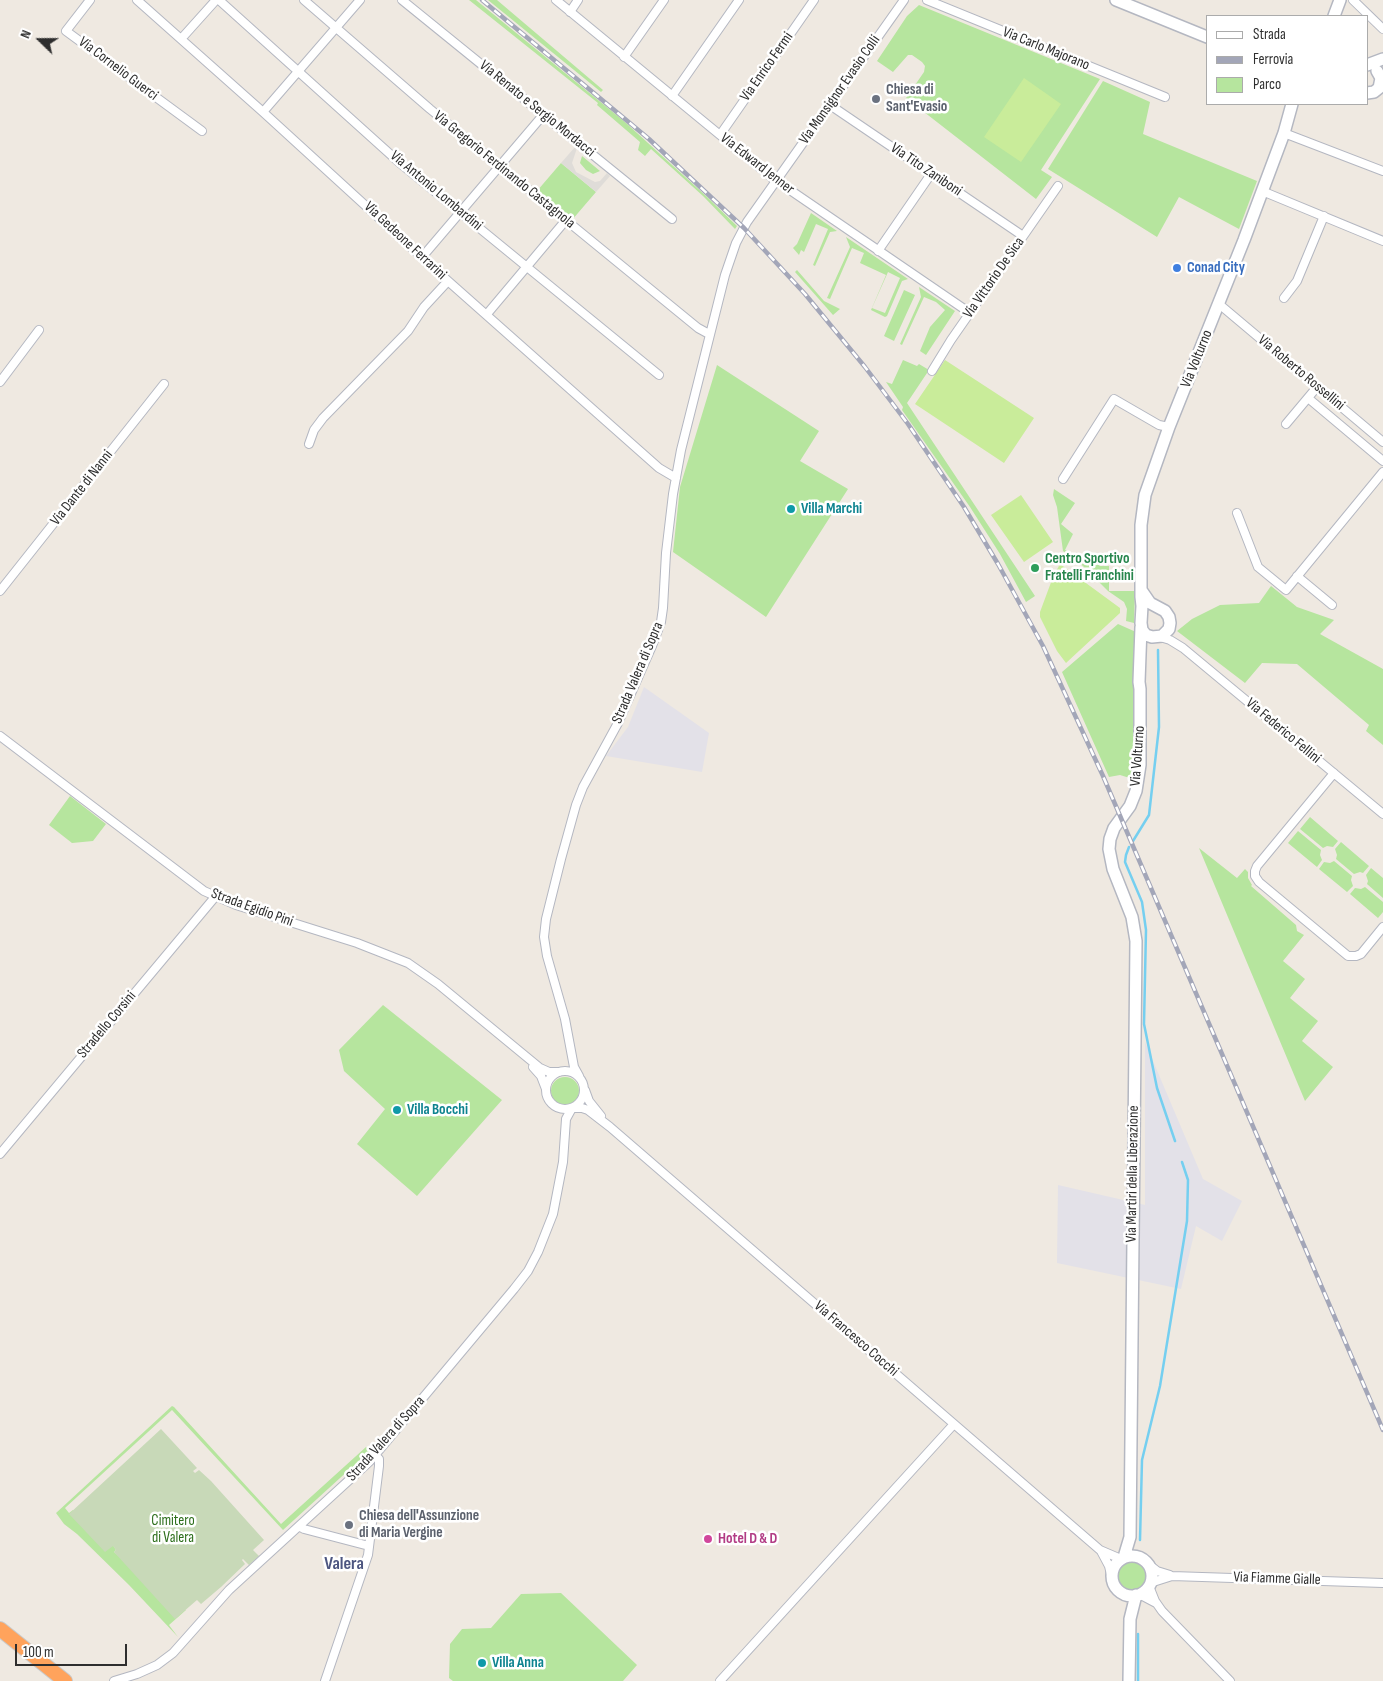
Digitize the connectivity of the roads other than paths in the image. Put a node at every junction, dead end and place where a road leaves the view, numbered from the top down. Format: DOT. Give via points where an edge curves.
graph roads {
  1 [pos="90,0"];
  2 [pos="137,0"];
  3 [pos="217,0"];
  4 [pos="304,0"];
  5 [pos="360,0"];
  6 [pos="402,0"];
  7 [pos="556,0"];
  8 [pos="578,0"];
  9 [pos="664,0"];
  10 [pos="739,0"];
  11 [pos="814,0"];
  12 [pos="904,0"];
  13 [pos="928,0"];
  14 [pos="1116,0"];
  15 [pos="1340,0"];
  16 [pos="1353,0"];
  17 [pos="570,12"];
  18 [pos="1330,12"];
  19 [pos="336,28"];
  20 [pos="1383,29"];
  21 [pos="1206,37"];
  22 [pos="181,39"];
  23 [pos="624,57"];
  24 [pos="1383,59"];
  25 [pos="298,72"];
  26 [pos="1377,78"];
  27 [pos="1368,93"];
  28 [pos="672,96"];
  29 [pos="1165,97"];
  30 [pos="830,104"];
  31 [pos="1292,105"];
  32 [pos="1298,105"];
  33 [pos="263,112"];
  34 [pos="544,114"];
  35 [pos="202,131"];
  36 [pos="1284,133"];
  37 [pos="720,135"];
  38 [pos="500,165"];
  39 [pos="1383,171"];
  40 [pos="931,174"];
  41 [pos="776,181"];
  42 [pos="1058,186"];
  43 [pos="1262,191"];
  44 [pos="460,212"];
  45 [pos="1324,216"];
  46 [pos="672,219"];
  47 [pos="566,220"];
  48 [pos="1023,236"];
  49 [pos="1383,241"];
  50 [pos="878,250"];
  51 [pos="423,256"];
  52 [pos="527,267"];
  53 [pos="448,281"];
  54 [pos="1284,298"];
  55 [pos="1219,304"];
  56 [pos="970,313"];
  57 [pos="486,314"];
  58 [pos="39,330"];
  59 [pos="709,334"];
  60 [pos="932,371"];
  61 [pos="659,375"];
  62 [pos="0,382"];
  63 [pos="164,384"];
  64 [pos="1317,386"];
  65 [pos="1308,398"];
  66 [pos="1286,424"];
  67 [pos="1169,427"];
  68 [pos="1383,442"];
  69 [pos="309,444"];
  70 [pos="1383,461"];
  71 [pos="1383,472"];
  72 [pos="676,478"];
  73 [pos="1063,480"];
  74 [pos="1237,513"];
  75 [pos="1297,576"];
  76 [pos="1141,590"];
  77 [pos="0,591"];
  78 [pos="1332,605"];
  79 [pos="1158,608"];
  80 [pos="1170,623"];
  81 [pos="1141,624"];
  82 [pos="1159,637"];
  83 [pos="1184,648"];
  84 [pos="1140,689"];
  85 [pos="0,736"];
  86 [pos="1334,773"];
  87 [pos="1383,814"];
  88 [pos="1120,818"];
  89 [pos="215,897"];
  90 [pos="1383,927"];
  91 [pos="570,1049"];
  92 [pos="519,1051"];
  93 [pos="559,1072"];
  94 [pos="579,1076"];
  95 [pos="584,1088"];
  96 [pos="546,1092"];
  97 [pos="551,1104"];
  98 [pos="573,1108"];
  99 [pos="565,1129"];
  100 [pos="612,1129"];
  101 [pos="0,1154"];
  102 [pos="954,1424"];
  103 [pos="375,1455"];
  104 [pos="299,1526"];
  105 [pos="1130,1537"];
  106 [pos="369,1546"];
  107 [pos="1100,1550"];
  108 [pos="1122,1558"];
  109 [pos="1146,1561"];
  110 [pos="1172,1576"];
  111 [pos="1114,1583"];
  112 [pos="1383,1583"];
  113 [pos="1150,1584"];
  114 [pos="1138,1595"];
  115 [pos="1157,1604"];
  116 [pos="1130,1619"];
  117 [pos="0,1629"];
  118 [pos="0,1640"];
  119 [pos="50,1681"];
  120 [pos="65,1681"];
  121 [pos="114,1681"];
  122 [pos="325,1681"];
  123 [pos="720,1681"];
  124 [pos="1129,1681"];
  125 [pos="1230,1681"];
  1 -- 35 [label="street, Via Cornelio Guerci" via="66,31"];
  2 -- 22 [label="street, Via Gedeone Ferrarini"];
  3 -- 22 [label="street"];
  3 -- 25 [label="street, Via Antonio Lombardini"];
  4 -- 19 [label="street, Via Gregorio Ferdinando Castagnola"];
  5 -- 19 [label="street"];
  6 -- 34 [label="street, Via Renato e Sergio Mordacci"];
  7 -- 17 [label="street, Via Edward Jenner"];
  8 -- 17 [label="street"];
  9 -- 23 [label="street"];
  10 -- 28 [label="street"];
  11 -- 37 [label="street, Via Enrico Fermi"];
  12 -- 30 [label="street, Via Monsignor Evasio Colli"];
  13 -- 29 [label="street, Via Carlo Majorano"];
  14 -- 21 [label="street"];
  15 -- 18 [label="street"];
  16 -- 20 [label="street"];
  17 -- 23 [label="street, Via Edward Jenner"];
  19 -- 25 [label="street"];
  19 -- 38 [label="street, Via Gregorio Ferdinando Castagnola"];
  22 -- 33 [label="street, Via Gedeone Ferrarini"];
  23 -- 28 [label="street, Via Edward Jenner"];
  24 -- 26 [label="street"];
  25 -- 33 [label="street"];
  25 -- 44 [label="street, Via Antonio Lombardini"];
  26 -- 27 [label="street" via="1374,92"];
  28 -- 37 [label="street, Via Edward Jenner"];
  30 -- 40 [label="street, Via Tito Zaniboni"];
  30 -- 41 [label="street, Via Monsignor Evasio Colli"];
  31 -- 36 [label="street, Via Volturno"];
  32 -- 36 [label="street, Via Volturno"];
  33 -- 51 [label="street, Via Gedeone Ferrarini"];
  34 -- 38 [label="street"];
  34 -- 46 [label="street, Via Renato e Sergio Mordacci"];
  36 -- 39 [label="street"];
  36 -- 43 [label="street, Via Volturno"];
  37 -- 41 [label="street, Via Edward Jenner"];
  38 -- 44 [label="street"];
  38 -- 47 [label="street, Via Gregorio Ferdinando Castagnola"];
  40 -- 48 [label="street, Via Tito Zaniboni"];
  40 -- 50 [label="street"];
  41 -- 50 [label="street, Via Edward Jenner"];
  41 -- 59 [label="street, Strada Valera di Sopra" via="736,243"];
  42 -- 48 [label="street, Via Vittorio De Sica"];
  43 -- 45 [label="street"];
  43 -- 55 [label="street, Via Volturno"];
  44 -- 51 [label="street"];
  44 -- 52 [label="street, Via Antonio Lombardini"];
  45 -- 49 [label="street"];
  45 -- 54 [label="street" via="1297,281"];
  47 -- 52 [label="street"];
  47 -- 59 [label="street, Via Gregorio Ferdinando Castagnola"];
  48 -- 56 [label="street, Via Vittorio De Sica"];
  50 -- 56 [label="street, Via Edward Jenner"];
  51 -- 53 [label="street, Via Gedeone Ferrarini"];
  52 -- 57 [label="street"];
  52 -- 61 [label="street, Via Antonio Lombardini"];
  53 -- 57 [label="street, Via Gedeone Ferrarini"];
  53 -- 69 [label="street" via="408,331 323,418"];
  55 -- 64 [label="street, Via Roberto Rossellini"];
  55 -- 67 [label="street, Via Volturno"];
  56 -- 60 [label="street, Via Vittorio De Sica"];
  57 -- 72 [label="street, Via Gedeone Ferrarini" via="659,468"];
  58 -- 62 [label="street"];
  59 -- 72 [label="street, Strada Valera di Sopra"];
  63 -- 77 [label="street, Via Dante di Nanni"];
  64 -- 65 [label="street"];
  64 -- 68 [label="street, Via Roberto Rossellini"];
  65 -- 66 [label="street"];
  65 -- 70 [label="street"];
  67 -- 73 [label="street" via="1159,425 1114,399"];
  67 -- 76 [label="street, Via Volturno" via="1143,505"];
  71 -- 75 [label="street"];
  72 -- 91 [label="street, Strada Valera di Sopra" via="658,632 618,723 583,787 560,859 546,919 546,956 565,1019"];
  74 -- 75 [label="street" via="1258,567 1286,590"];
  75 -- 78 [label="street"];
  76 -- 79 [label="street"];
  76 -- 81 [label="street, Via Volturno"];
  79 -- 80 [label="street" via="1167,614"];
  79 -- 81 [label="street" via="1143,614"];
  80 -- 82 [label="street, Via Volturno" via="1167,632"];
  80 -- 83 [label="street, Via Federico Fellini"];
  81 -- 82 [label="street" via="1146,635"];
  81 -- 84 [label="street, Via Volturno"];
  82 -- 83 [label="street, Via Federico Fellini"];
  82 -- 84 [label="street, Via Volturno" via="1144,650"];
  83 -- 86 [label="street, Via Federico Fellini"];
  84 -- 88 [label="street, Via Volturno" via="1140,765 1136,792"];
  85 -- 89 [label="street, Strada Egidio Pini"];
  86 -- 87 [label="street, Via Federico Fellini"];
  86 -- 90 [label="street" via="1257,866 1255,874 1258,881 1352,957 1361,954"];
  88 -- 105 [label="street, Via Martiri della Liberazione" via="1110,839 1110,858 1132,917 1136,942"];
  89 -- 92 [label="street, Strada Egidio Pini" via="401,960 431,978"];
  89 -- 101 [label="street, Stradello Corsini"];
  91 -- 93 [label="street" via="567,1064"];
  91 -- 94 [label="street, Strada Valera di Sopra"];
  92 -- 93 [label="street, Strada Egidio Pini" via="542,1069"];
  92 -- 96 [label="street, Strada Egidio Pini" via="541,1076"];
  93 -- 94 [label="street" via="567,1071"];
  93 -- 96 [label="street" via="549,1080"];
  94 -- 95 [label="street, Strada Valera di Sopra"];
  95 -- 98 [label="street, Strada Valera di Sopra" via="582,1100"];
  95 -- 100 [label="street, Via Francesco Cocchi" via="589,1101"];
  96 -- 97 [label="street"];
  97 -- 98 [label="street" via="563,1110"];
  97 -- 99 [label="street"];
  98 -- 99 [label="street, Strada Valera di Sopra" via="567,1115"];
  98 -- 100 [label="street, Via Francesco Cocchi" via="588,1110"];
  99 -- 103 [label="street, Strada Valera di Sopra" via="556,1205 533,1262"];
  100 -- 102 [label="street, Via Francesco Cocchi"];
  102 -- 107 [label="street, Via Francesco Cocchi"];
  102 -- 123 [label="street"];
  103 -- 104 [label="street, Strada Valera di Sopra"];
  103 -- 106 [label="street" via="380,1463"];
  104 -- 106 [label="street"];
  104 -- 121 [label="street, Strada Valera di Sopra" via="229,1590 173,1653 157,1665"];
  105 -- 108 [label="street, Via Martiri della Liberazione"];
  105 -- 109 [label="street" via="1136,1551"];
  106 -- 122 [label="street" via="362,1578"];
  107 -- 108 [label="street, Via Francesco Cocchi"];
  107 -- 111 [label="street, Via Francesco Cocchi"];
  108 -- 109 [label="street" via="1134,1556"];
  108 -- 111 [label="street, Via Martiri della Liberazione" via="1114,1566"];
  109 -- 110 [label="street, Via Fiamme Gialle" via="1157,1571"];
  109 -- 113 [label="street" via="1152,1573"];
  110 -- 112 [label="street, Via Fiamme Gialle"];
  110 -- 113 [label="street, Via Fiamme Gialle"];
  111 -- 114 [label="street" via="1126,1595"];
  111 -- 116 [label="street"];
  113 -- 114 [label="street"];
  113 -- 115 [label="street"];
  114 -- 115 [label="street"];
  114 -- 116 [label="street"];
  115 -- 125 [label="street"];
  116 -- 124 [label="street"];
  117 -- 120 [label="highway"];
  118 -- 119 [label="highway"];
}
